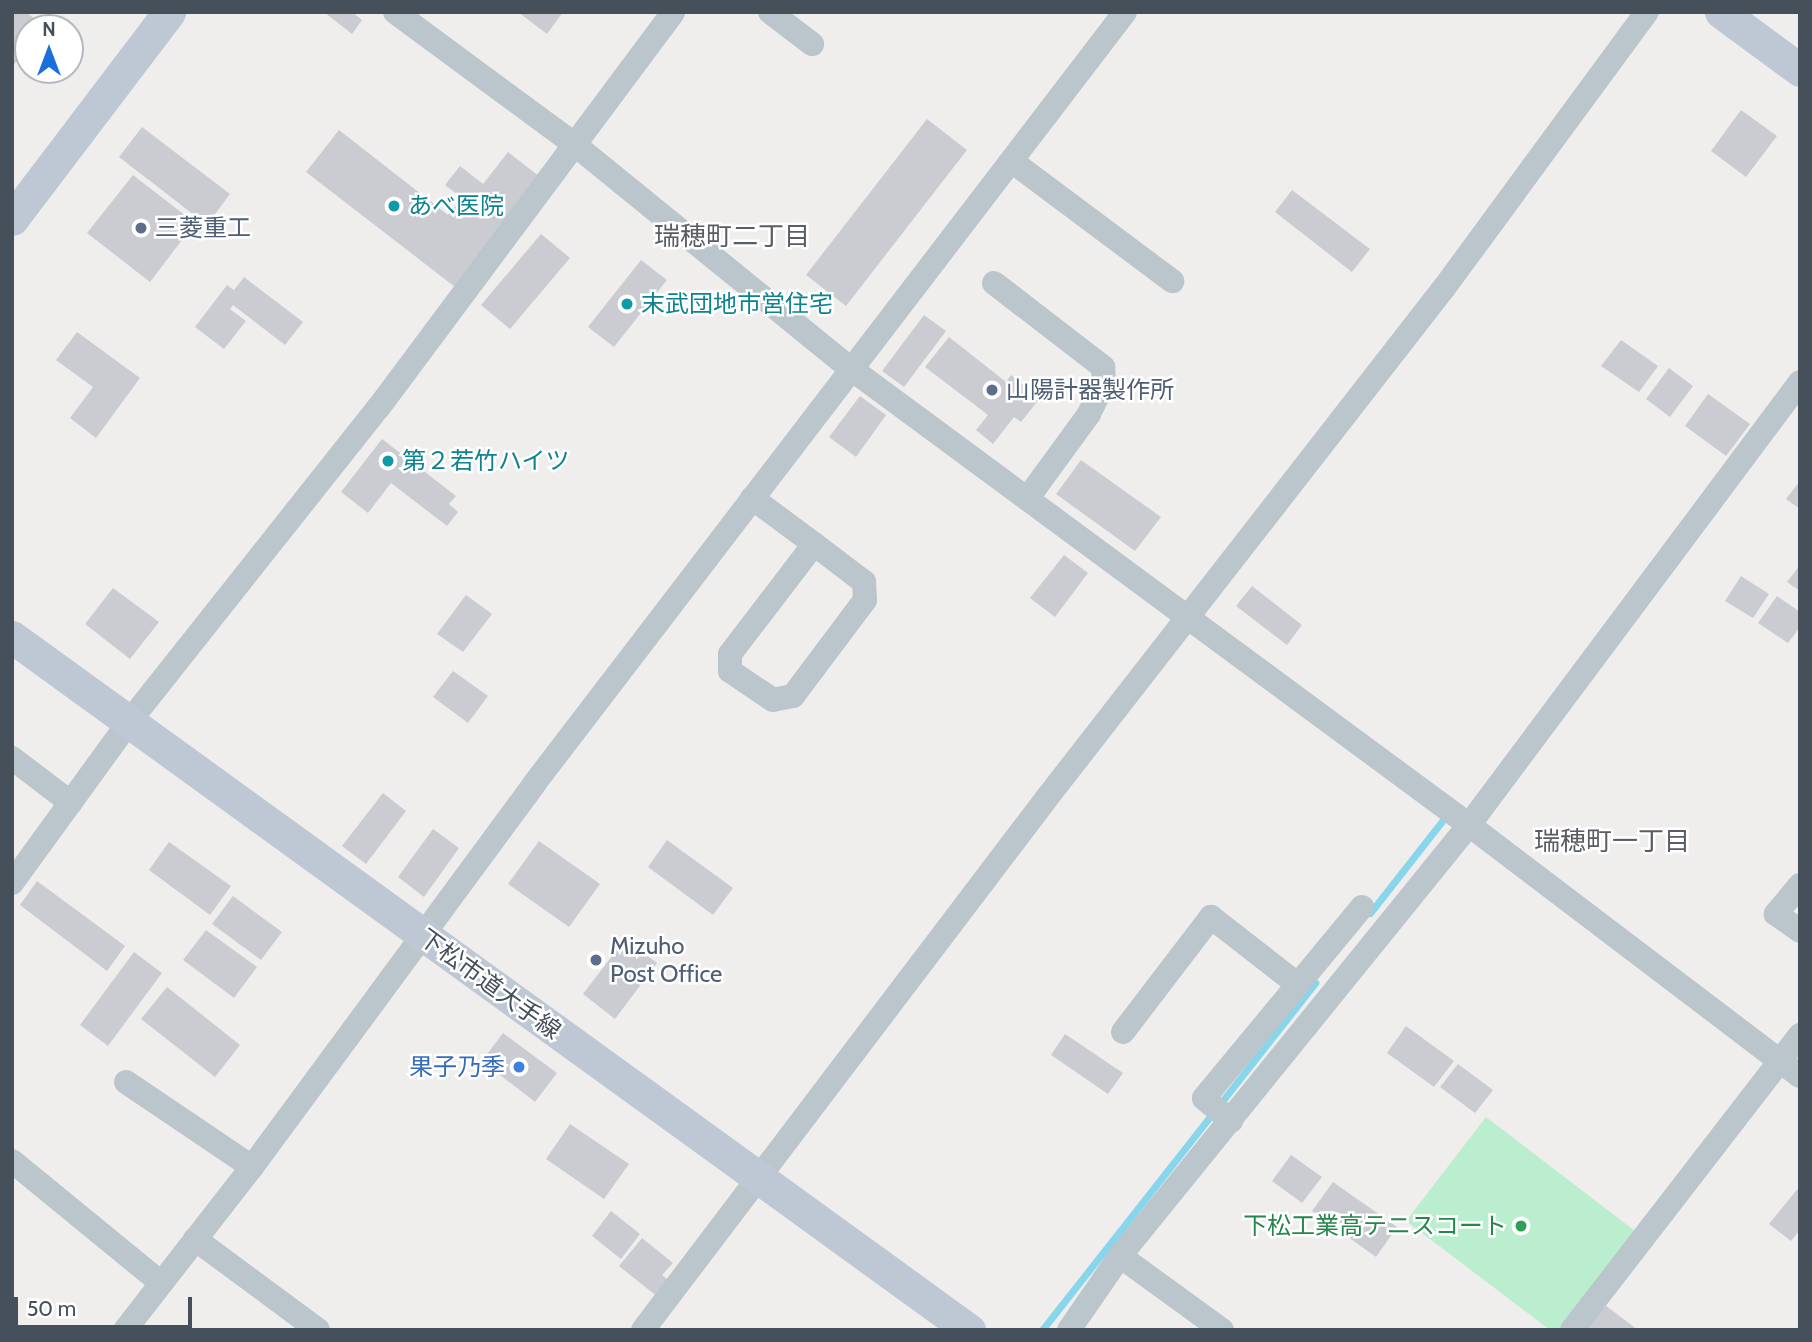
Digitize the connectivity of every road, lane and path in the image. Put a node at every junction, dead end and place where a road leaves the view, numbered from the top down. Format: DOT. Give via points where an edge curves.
graph roads {
  1 [pos="169,12"];
  2 [pos="395,12"];
  3 [pos="673,12"];
  4 [pos="770,12"];
  5 [pos="1125,12"];
  6 [pos="1647,12"];
  7 [pos="1721,12"];
  8 [pos="812,44"];
  9 [pos="1800,69"];
  10 [pos="574,144"];
  11 [pos="1013,162"];
  12 [pos="12,219"];
  13 [pos="1172,281"];
  14 [pos="994,283"];
  15 [pos="850,368"];
  16 [pos="1800,382"];
  17 [pos="752,498"];
  18 [pos="1027,499"];
  19 [pos="814,544"];
  20 [pos="1186,616"];
  21 [pos="12,637"];
  22 [pos="129,722"];
  23 [pos="12,758"];
  24 [pos="71,803"];
  25 [pos="1469,825"];
  26 [pos="12,883"];
  27 [pos="1800,886"];
  28 [pos="1362,907"];
  29 [pos="1800,931"];
  30 [pos="424,935"];
  31 [pos="1297,984"];
  32 [pos="1123,1032"];
  33 [pos="1800,1035"];
  34 [pos="1778,1059"];
  35 [pos="1800,1076"];
  36 [pos="127,1082"];
  37 [pos="1231,1121"];
  38 [pos="12,1161"];
  39 [pos="252,1167"];
  40 [pos="756,1179"];
  41 [pos="195,1239"];
  42 [pos="1120,1256"];
  43 [pos="161,1283"];
  44 [pos="125,1330"];
  45 [pos="318,1330"];
  46 [pos="643,1330"];
  47 [pos="969,1330"];
  48 [pos="1069,1330"];
  49 [pos="1222,1330"];
  50 [pos="1572,1330"];
  1 -- 12 [label="street"];
  2 -- 10 [label="street"];
  3 -- 10 [label="street"];
  4 -- 8 [label="street"];
  5 -- 11 [label="street"];
  6 -- 20 [label="street" via="1436,299"];
  7 -- 9 [label="street"];
  10 -- 15 [label="street"];
  10 -- 22 [label="street" via="379,407"];
  11 -- 13 [label="street"];
  11 -- 15 [label="street"];
  14 -- 18 [label="street" via="1103,367 1104,383 1089,414"];
  15 -- 17 [label="street"];
  15 -- 18 [label="street"];
  16 -- 25 [label="street"];
  17 -- 19 [label="street"];
  17 -- 30 [label="street"];
  18 -- 20 [label="street"];
  19 -- 19 [label="street" via="730,654 730,671 774,700 793,696 865,600 864,582"];
  20 -- 25 [label="street"];
  20 -- 40 [label="street"];
  21 -- 22 [label="street, 下松市道大手線"];
  22 -- 24 [label="street"];
  22 -- 30 [label="street, 下松市道大手線"];
  23 -- 24 [label="street"];
  24 -- 26 [label="street"];
  25 -- 34 [label="street"];
  25 -- 37 [label="street"];
  27 -- 29 [label="street" via="1776,914"];
  28 -- 31 [label="street"];
  30 -- 39 [label="street"];
  30 -- 40 [label="street, 下松市道大手線"];
  31 -- 32 [label="street" via="1211,917"];
  31 -- 37 [label="street" via="1204,1098"];
  33 -- 34 [label="street"];
  34 -- 35 [label="street"];
  34 -- 50 [label="street"];
  36 -- 39 [label="street"];
  37 -- 42 [label="street"];
  38 -- 43 [label="street"];
  39 -- 41 [label="street"];
  40 -- 46 [label="street"];
  40 -- 47 [label="street, 下松市道大手線"];
  41 -- 43 [label="street"];
  41 -- 45 [label="street"];
  42 -- 48 [label="street"];
  42 -- 49 [label="street"];
  43 -- 44 [label="street"];
}
